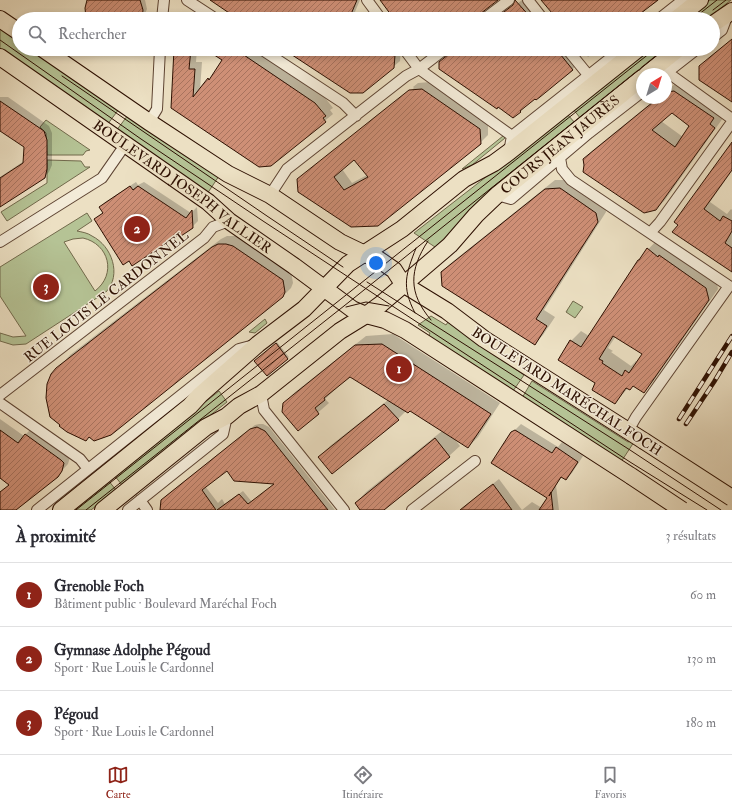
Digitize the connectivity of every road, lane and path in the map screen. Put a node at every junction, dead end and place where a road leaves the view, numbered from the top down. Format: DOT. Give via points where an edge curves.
graph roads {
  1 [pos="164,0"];
  2 [pos="187,0"];
  3 [pos="367,0"];
  4 [pos="509,0"];
  5 [pos="528,0"];
  6 [pos="683,0"];
  7 [pos="700,0"];
  8 [pos="163,12"];
  9 [pos="205,12"];
  10 [pos="376,12"];
  11 [pos="493,12"];
  12 [pos="537,12"];
  13 [pos="668,12"];
  14 [pos="685,12"];
  15 [pos="730,12"];
  16 [pos="0,19"];
  17 [pos="720,19"];
  18 [pos="12,27"];
  19 [pos="720,32"];
  20 [pos="53,56"];
  21 [pos="160,56"];
  22 [pos="272,56"];
  23 [pos="409,56"];
  24 [pos="436,56"];
  25 [pos="573,56"];
  26 [pos="613,56"];
  27 [pos="629,56"];
  28 [pos="669,56"];
  29 [pos="688,56"];
  30 [pos="0,57"];
  31 [pos="654,68"];
  32 [pos="672,68"];
  33 [pos="419,69"];
  34 [pos="589,76"];
  35 [pos="672,77"];
  36 [pos="636,83"];
  37 [pos="636,97"];
  38 [pos="356,116"];
  39 [pos="732,120"];
  40 [pos="149,122"];
  41 [pos="512,136"];
  42 [pos="125,145"];
  43 [pos="509,152"];
  44 [pos="560,158"];
  45 [pos="270,195"];
  46 [pos="497,195"];
  47 [pos="229,221"];
  48 [pos="650,233"];
  49 [pos="0,242"];
  50 [pos="364,254"];
  51 [pos="403,284"];
  52 [pos="325,289"];
  53 [pos="366,315"];
  54 [pos="258,344"];
  55 [pos="261,394"];
  56 [pos="0,395"];
  57 [pos="0,403"];
  58 [pos="227,416"];
  59 [pos="628,431"];
  60 [pos="475,461"];
  61 [pos="88,469"];
  62 [pos="732,498"];
  63 [pos="140,500"];
  64 [pos="37,510"];
  65 [pos="61,510"];
  66 [pos="103,510"];
  67 [pos="128,510"];
  68 [pos="147,510"];
  69 [pos="344,510"];
  70 [pos="412,510"];
  71 [pos="682,510"];
  1 -- 8 [label="street"];
  2 -- 9 [label="street"];
  3 -- 10 [label="street"];
  4 -- 11 [label="street"];
  5 -- 12 [label="street"];
  6 -- 13 [label="street"];
  7 -- 14 [label="main road"];
  15 -- 17 [label="main road"];
  15 -- 19 [label="street"];
  16 -- 18 [label="main road"];
  20 -- 40 [label="main road"];
  21 -- 40 [label="street" via="157,109"];
  22 -- 38 [label="street" via="343,103"];
  23 -- 33 [label="street"];
  24 -- 33 [label="street"];
  25 -- 34 [label="street"];
  26 -- 34 [label="street"];
  27 -- 43 [label="main road, COURS JEAN JAURÈS"];
  28 -- 31 [label="main road"];
  29 -- 32 [label="street"];
  30 -- 42 [label="main road, BOULEVARD JOSEPH VALLIER"];
  33 -- 38 [label="street" via="406,76"];
  33 -- 41 [label="street"];
  34 -- 41 [label="street"];
  35 -- 39 [label="street"];
  36 -- 46 [label="main road, COURS JEAN JAURÈS"];
  37 -- 44 [label="street, COURS JEAN JAURÈS"];
  38 -- 45 [label="street" via="287,169"];
  39 -- 48 [label="street"];
  40 -- 45 [label="main road" via="228,174"];
  41 -- 43 [label="street, COURS JEAN JAURÈS"];
  42 -- 47 [label="main road, BOULEVARD JOSEPH VALLIER" via="208,202"];
  42 -- 49 [label="street" via="102,178"];
  43 -- 50 [label="main road, COURS JEAN JAURÈS" via="464,179 402,229"];
  44 -- 46 [label="street, COURS JEAN JAURÈS" via="511,199"];
  44 -- 48 [label="street" via="562,169 571,180"];
  45 -- 50 [label="main road" via="340,242"];
  46 -- 51 [label="main road, COURS JEAN JAURÈS" via="450,245"];
  47 -- 52 [label="main road, BOULEVARD JOSEPH VALLIER"];
  47 -- 56 [label="street, RUE LOUIS LE CARDONNEL" via="213,227 204,238"];
  48 -- 59 [label="street" via="730,286"];
  50 -- 51 [label="main road" via="378,259 394,270"];
  50 -- 52 [label="main road, COURS JEAN JAURÈS" via="348,264"];
  51 -- 53 [label="main road, COURS JEAN JAURÈS"];
  51 -- 59 [label="main road, BOULEVARD MARÉCHAL FOCH"];
  52 -- 53 [label="main road, BOULEVARD JOSEPH VALLIER" via="352,309"];
  52 -- 54 [label="main road, COURS JEAN JAURÈS" via="304,309"];
  53 -- 55 [label="main road, COURS JEAN JAURÈS" via="340,331"];
  53 -- 71 [label="main road, bridge" via="385,320 405,330"];
  54 -- 61 [label="street" via="239,349"];
  54 -- 65 [label="main road, COURS JEAN JAURÈS" via="190,406"];
  55 -- 58 [label="main road, COURS JEAN JAURÈS"];
  55 -- 69 [label="street" via="264,410"];
  57 -- 61 [label="street" via="80,460"];
  58 -- 63 [label="street" via="223,434"];
  58 -- 66 [label="main road, COURS JEAN JAURÈS" via="206,428"];
  59 -- 62 [label="main road, BOULEVARD MARÉCHAL FOCH, bridge"];
  60 -- 70 [label="street"];
  61 -- 64 [label="street"];
  63 -- 67 [label="street"];
  63 -- 68 [label="street"];
}
